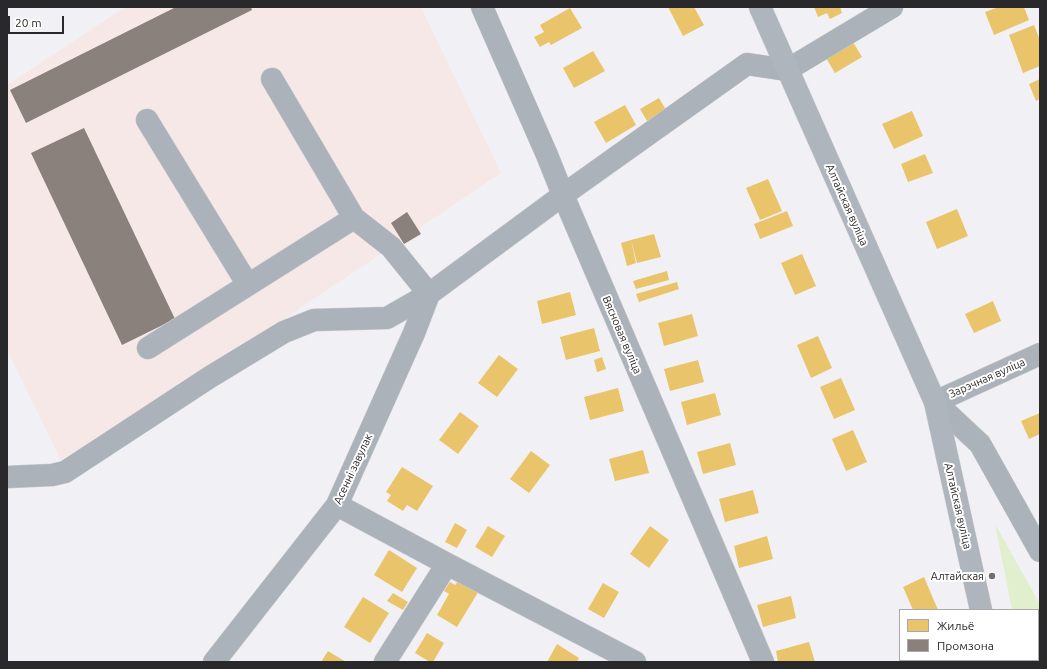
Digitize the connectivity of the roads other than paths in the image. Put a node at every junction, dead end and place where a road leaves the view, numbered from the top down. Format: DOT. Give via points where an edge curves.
graph roads {
  1 [pos="482,7"];
  2 [pos="760,7"];
  3 [pos="892,7"];
  4 [pos="787,70"];
  5 [pos="272,79"];
  6 [pos="147,120"];
  7 [pos="563,196"];
  8 [pos="354,218"];
  9 [pos="248,285"];
  10 [pos="429,294"];
  11 [pos="148,348"];
  12 [pos="1040,354"];
  13 [pos="935,402"];
  14 [pos="7,477"];
  15 [pos="337,505"];
  16 [pos="1040,551"];
  17 [pos="447,564"];
  18 [pos="982,609"];
  19 [pos="624,660"];
  20 [pos="214,662"];
  21 [pos="385,662"];
  22 [pos="763,662"];
  1 -- 7 [label="street, Вясновая вуліца"];
  2 -- 4 [label="main road, Алтайская вуліца"];
  3 -- 4 [label="street"];
  4 -- 7 [label="street" via="747,64"];
  4 -- 13 [label="main road, Алтайская вуліца"];
  5 -- 8 [label="street"];
  6 -- 9 [label="street"];
  7 -- 10 [label="street"];
  7 -- 22 [label="street, Вясновая вуліца"];
  8 -- 9 [label="street"];
  8 -- 10 [label="street" via="391,248"];
  9 -- 11 [label="street"];
  10 -- 14 [label="street" via="387,318 314,320 284,332 65,472"];
  10 -- 15 [label="street, Асенні завулак"];
  12 -- 13 [label="street, Зарэчная вуліца"];
  13 -- 16 [label="street, Алтайская вуліца" via="980,444"];
  13 -- 18 [label="main road, Алтайская вуліца"];
  15 -- 17 [label="street"];
  15 -- 20 [label="street, Асенні завулак"];
  17 -- 19 [label="street"];
  17 -- 21 [label="street"];
}
